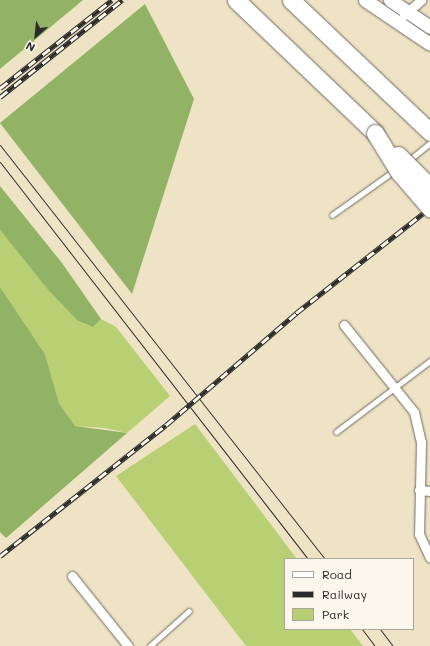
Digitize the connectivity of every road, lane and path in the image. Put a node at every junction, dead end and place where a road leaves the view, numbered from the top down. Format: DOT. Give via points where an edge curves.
graph roads {
  1 [pos="236,0"];
  2 [pos="291,0"];
  3 [pos="365,0"];
  4 [pos="390,0"];
  5 [pos="421,0"];
  6 [pos="407,12"];
  7 [pos="397,22"];
  8 [pos="430,27"];
  9 [pos="430,44"];
  10 [pos="430,132"];
  11 [pos="375,133"];
  12 [pos="430,143"];
  13 [pos="430,187"];
  14 [pos="430,208"];
  15 [pos="332,215"];
  16 [pos="344,325"];
  17 [pos="430,361"];
  18 [pos="394,388"];
  19 [pos="336,432"];
  20 [pos="419,490"];
  21 [pos="430,491"];
  22 [pos="430,558"];
  23 [pos="72,576"];
  24 [pos="189,612"];
  25 [pos="128,646"];
  26 [pos="150,646"];
  1 -- 11 [label="highway"];
  2 -- 10 [label="highway"];
  3 -- 7 [label="main road"];
  4 -- 6 [label="main road"];
  5 -- 6 [label="street"];
  6 -- 7 [label="street"];
  6 -- 8 [label="main road"];
  7 -- 9 [label="main road"];
  11 -- 13 [label="highway, bridge"];
  11 -- 14 [label="highway, bridge" via="399,172"];
  12 -- 15 [label="lane"];
  16 -- 18 [label="street"];
  17 -- 18 [label="lane"];
  18 -- 19 [label="lane"];
  18 -- 20 [label="street" via="414,412 416,420 421,442"];
  20 -- 21 [label="street"];
  20 -- 22 [label="street" via="419,534"];
  23 -- 25 [label="street"];
  24 -- 26 [label="lane"];
}
